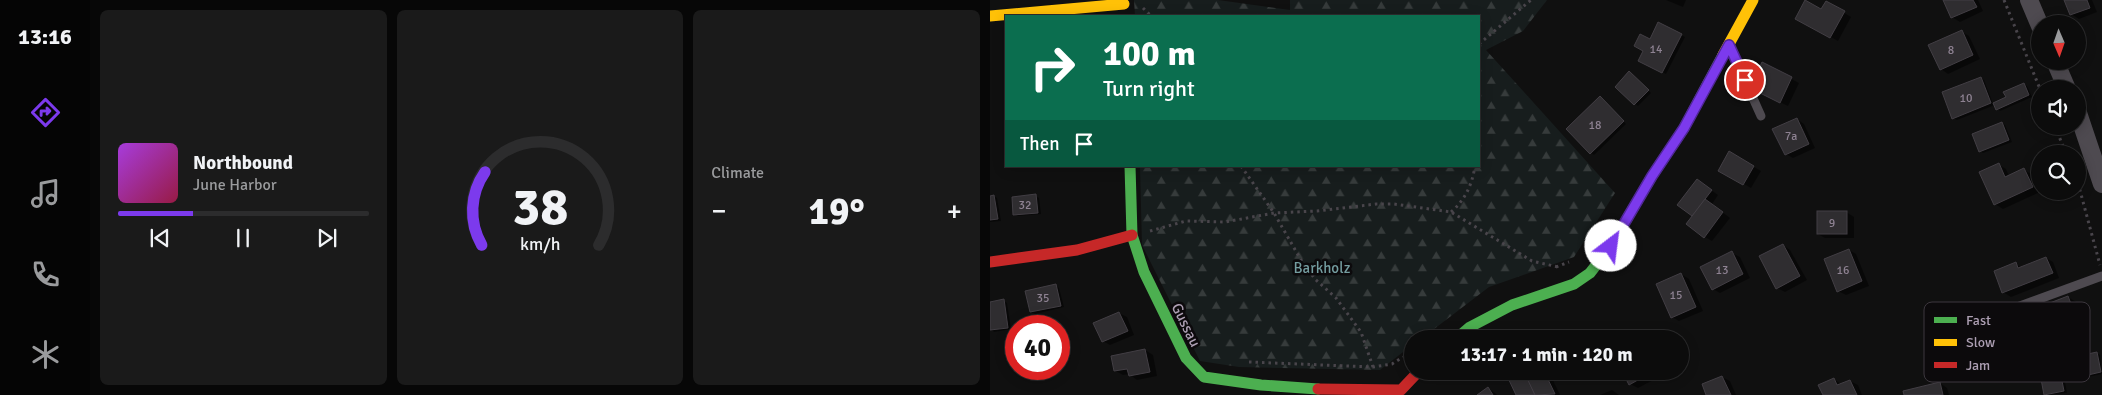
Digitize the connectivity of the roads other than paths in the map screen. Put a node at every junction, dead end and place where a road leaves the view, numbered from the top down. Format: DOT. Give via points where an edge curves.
graph roads {
  1 [pos="1753,0"];
  2 [pos="2029,0"];
  3 [pos="1124,7"];
  4 [pos="2035,15"];
  5 [pos="990,16"];
  6 [pos="1729,45"];
  7 [pos="1761,116"];
  8 [pos="2085,135"];
  9 [pos="1130,167"];
  10 [pos="2102,184"];
  11 [pos="1132,235"];
  12 [pos="990,262"];
  13 [pos="2102,274"];
  14 [pos="2029,302"];
  15 [pos="1466,330"];
  16 [pos="1412,380"];
  17 [pos="1310,392"];
  18 [pos="1402,392"];
  1 -- 6 [label="street"];
  2 -- 4 [label="street"];
  3 -- 5 [label="street"];
  6 -- 7 [label="lane"];
  6 -- 15 [label="street" via="1684,128 1611,246 1590,273 1574,284 1512,305"];
  8 -- 10 [label="street"];
  9 -- 11 [label="street, Gussau"];
  11 -- 12 [label="street" via="1077,250"];
  11 -- 17 [label="street, Gussau" via="1144,272 1186,358 1204,377"];
  13 -- 14 [label="lane"];
  16 -- 18 [label="street, Gussau"];
  17 -- 18 [label="street, Gussau"];
}
